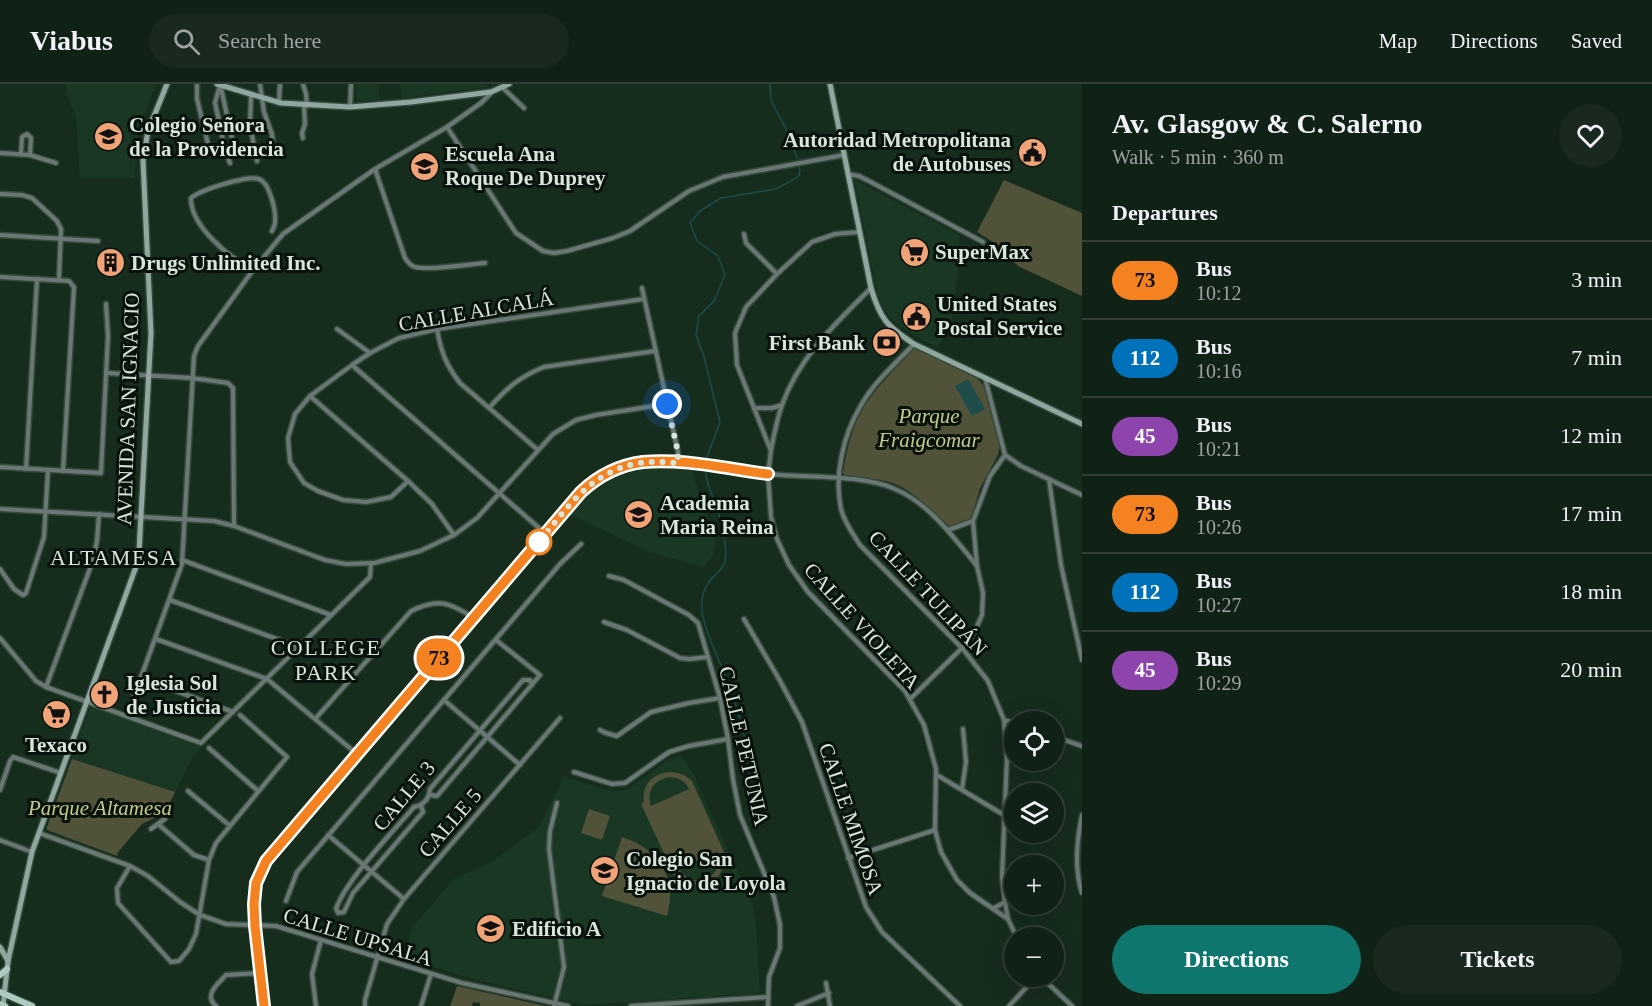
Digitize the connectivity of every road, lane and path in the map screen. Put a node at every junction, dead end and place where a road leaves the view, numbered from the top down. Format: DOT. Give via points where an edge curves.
graph roads {
  1 [pos="167,84"];
  2 [pos="196,84"];
  3 [pos="218,84"];
  4 [pos="260,84"];
  5 [pos="280,84"];
  6 [pos="303,84"];
  7 [pos="351,84"];
  8 [pos="508,84"];
  9 [pos="830,84"];
  10 [pos="502,87"];
  11 [pos="491,92"];
  12 [pos="251,95"];
  13 [pos="263,99"];
  14 [pos="279,103"];
  15 [pos="305,106"];
  16 [pos="350,107"];
  17 [pos="524,108"];
  18 [pos="447,127"];
  19 [pos="303,138"];
  20 [pos="233,143"];
  21 [pos="273,144"];
  22 [pos="209,148"];
  23 [pos="0,153"];
  24 [pos="21,154"];
  25 [pos="30,155"];
  26 [pos="844,155"];
  27 [pos="257,161"];
  28 [pos="56,163"];
  29 [pos="230,163"];
  30 [pos="375,169"];
  31 [pos="848,174"];
  32 [pos="0,194"];
  33 [pos="272,231"];
  34 [pos="859,232"];
  35 [pos="744,234"];
  36 [pos="0,235"];
  37 [pos="61,239"];
  38 [pos="98,241"];
  39 [pos="982,242"];
  40 [pos="485,263"];
  41 [pos="253,270"];
  42 [pos="777,274"];
  43 [pos="0,277"];
  44 [pos="37,279"];
  45 [pos="59,280"];
  46 [pos="642,288"];
  47 [pos="870,288"];
  48 [pos="644,298"];
  49 [pos="106,304"];
  50 [pos="337,329"];
  51 [pos="437,329"];
  52 [pos="914,344"];
  53 [pos="656,351"];
  54 [pos="370,353"];
  55 [pos="352,365"];
  56 [pos="106,373"];
  57 [pos="149,376"];
  58 [pos="984,377"];
  59 [pos="192,378"];
  60 [pos="310,396"];
  61 [pos="667,404"];
  62 [pos="782,405"];
  63 [pos="489,408"];
  64 [pos="754,408"];
  65 [pos="1082,424"];
  66 [pos="538,450"];
  67 [pos="771,451"];
  68 [pos="1005,455"];
  69 [pos="678,463"];
  70 [pos="0,467"];
  71 [pos="26,469"];
  72 [pos="48,470"];
  73 [pos="63,471"];
  74 [pos="768,474"];
  75 [pos="839,479"];
  76 [pos="1048,479"];
  77 [pos="408,481"];
  78 [pos="500,494"];
  79 [pos="1082,495"];
  80 [pos="0,509"];
  81 [pos="46,511"];
  82 [pos="99,514"];
  83 [pos="142,517"];
  84 [pos="184,519"];
  85 [pos="973,521"];
  86 [pos="234,526"];
  87 [pos="948,530"];
  88 [pos="546,534"];
  89 [pos="454,535"];
  90 [pos="581,544"];
  91 [pos="182,560"];
  92 [pos="371,563"];
  93 [pos="977,566"];
  94 [pos="0,569"];
  95 [pos="609,576"];
  96 [pos="170,600"];
  97 [pos="331,615"];
  98 [pos="474,618"];
  99 [pos="744,619"];
  100 [pos="604,622"];
  101 [pos="0,638"];
  102 [pos="156,639"];
  103 [pos="496,639"];
  104 [pos="299,647"];
  105 [pos="963,648"];
  106 [pos="707,657"];
  107 [pos="1082,660"];
  108 [pos="141,678"];
  109 [pos="267,679"];
  110 [pos="532,685"];
  111 [pos="46,687"];
  112 [pos="720,698"];
  113 [pos="909,699"];
  114 [pos="444,700"];
  115 [pos="87,702"];
  116 [pos="234,712"];
  117 [pos="240,715"];
  118 [pos="127,717"];
  119 [pos="316,718"];
  120 [pos="560,718"];
  121 [pos="1004,720"];
  122 [pos="963,729"];
  123 [pos="480,730"];
  124 [pos="600,730"];
  125 [pos="488,736"];
  126 [pos="728,740"];
  127 [pos="1064,740"];
  128 [pos="1082,746"];
  129 [pos="209,748"];
  130 [pos="357,754"];
  131 [pos="520,765"];
  132 [pos="574,772"];
  133 [pos="61,773"];
  134 [pos="936,774"];
  135 [pos="962,789"];
  136 [pos="0,790"];
  137 [pos="188,790"];
  138 [pos="258,791"];
  139 [pos="429,795"];
  140 [pos="557,803"];
  141 [pos="421,806"];
  142 [pos="1082,814"];
  143 [pos="1004,815"];
  144 [pos="165,819"];
  145 [pos="158,824"];
  146 [pos="229,825"];
  147 [pos="151,829"];
  148 [pos="935,830"];
  149 [pos="39,833"];
  150 [pos="328,835"];
  151 [pos="0,840"];
  152 [pos="32,852"];
  153 [pos="848,858"];
  154 [pos="209,860"];
  155 [pos="364,865"];
  156 [pos="130,866"];
  157 [pos="372,871"];
  158 [pos="1082,893"];
  159 [pos="1004,894"];
  160 [pos="404,899"];
  161 [pos="286,901"];
  162 [pos="1004,903"];
  163 [pos="994,908"];
  164 [pos="200,915"];
  165 [pos="1007,915"];
  166 [pos="1008,919"];
  167 [pos="255,926"];
  168 [pos="1012,927"];
  169 [pos="321,940"];
  170 [pos="0,947"];
  171 [pos="376,957"];
  172 [pos="8,961"];
  173 [pos="7,969"];
  174 [pos="260,973"];
  175 [pos="431,974"];
  176 [pos="0,975"];
  177 [pos="826,983"];
  178 [pos="1028,987"];
  179 [pos="1051,987"];
  180 [pos="2,993"];
  181 [pos="829,993"];
  182 [pos="768,997"];
  183 [pos="3,1005"];
  184 [pos="555,1005"];
  185 [pos="32,1006"];
  186 [pos="216,1006"];
  187 [pos="264,1006"];
  188 [pos="316,1006"];
  189 [pos="365,1006"];
  190 [pos="421,1006"];
  191 [pos="568,1006"];
  192 [pos="632,1006"];
  193 [pos="768,1006"];
  194 [pos="797,1006"];
  195 [pos="830,1006"];
  196 [pos="960,1006"];
  197 [pos="1009,1006"];
  198 [pos="1072,1006"];
  1 -- 57 [label="street, AVENIDA SAN IGNACIO" via="148,131 142,160 152,333"];
  2 -- 22 [label="street"];
  3 -- 12 [label="street"];
  3 -- 20 [label="street"];
  3 -- 29 [label="street" via="215,103"];
  4 -- 13 [label="street"];
  5 -- 14 [label="street"];
  6 -- 15 [label="street"];
  7 -- 16 [label="street"];
  8 -- 10 [label="street"];
  9 -- 26 [label="street"];
  10 -- 11 [label="street"];
  10 -- 17 [label="street"];
  11 -- 16 [label="street"];
  11 -- 18 [label="street"];
  12 -- 13 [label="street"];
  12 -- 27 [label="street" via="250,125"];
  13 -- 14 [label="street"];
  13 -- 21 [label="street"];
  14 -- 15 [label="street"];
  15 -- 16 [label="street"];
  15 -- 19 [label="street"];
  18 -- 26 [label="street" via="516,233 549,253 630,231 688,191 723,177"];
  18 -- 30 [label="street"];
  23 -- 24 [label="street"];
  24 -- 25 [label="street"];
  24 -- 25 [label="street" via="22,137 27,134 31,138"];
  25 -- 28 [label="street"];
  26 -- 31 [label="street"];
  30 -- 40 [label="street" via="409,264 426,268"];
  30 -- 41 [label="street" via="283,234"];
  31 -- 34 [label="street"];
  31 -- 39 [label="street" via="869,181"];
  32 -- 37 [label="street" via="32,198 57,221"];
  33 -- 41 [label="street" via="275,223 271,198 260,179 215,186 191,198 204,231 237,262"];
  34 -- 42 [label="street, CALLE VIOLETA" via="835,234 812,242"];
  34 -- 47 [label="street"];
  35 -- 42 [label="street" via="746,243"];
  36 -- 37 [label="street"];
  37 -- 38 [label="street"];
  37 -- 45 [label="street"];
  41 -- 59 [label="street" via="198,346"];
  42 -- 64 [label="street, CALLE VIOLETA" via="746,307 735,333 736,365"];
  43 -- 44 [label="street"];
  44 -- 45 [label="street"];
  44 -- 71 [label="street"];
  45 -- 73 [label="street" via="72,283 74,290"];
  46 -- 48 [label="street"];
  47 -- 52 [label="street" via="883,318"];
  47 -- 62 [label="street" via="811,352"];
  48 -- 51 [label="street, CALLE ALCALÁ"];
  48 -- 53 [label="street"];
  49 -- 56 [label="street"];
  50 -- 54 [label="street"];
  51 -- 54 [label="street, CALLE ALCALÁ" via="399,338"];
  51 -- 63 [label="street" via="451,371"];
  52 -- 58 [label="street"];
  52 -- 75 [label="street, CALLE TULIPÁN" via="860,406 846,440"];
  53 -- 61 [label="street"];
  53 -- 63 [label="street" via="544,367 517,380"];
  54 -- 55 [label="street, CALLE ALCALÁ"];
  55 -- 60 [label="street, CALLE ALCALÁ"];
  55 -- 78 [label="street"];
  56 -- 57 [label="street"];
  56 -- 73 [label="street" via="101,473"];
  57 -- 59 [label="street"];
  57 -- 83 [label="street, AVENIDA SAN IGNACIO"];
  58 -- 65 [label="street"];
  58 -- 68 [label="street"];
  59 -- 84 [label="street"];
  59 -- 86 [label="street" via="228,383 234,388"];
  60 -- 77 [label="street"];
  60 -- 77 [label="street, CALLE ALCALÁ" via="295,414 288,438 291,462 304,483 343,500 366,502 391,497"];
  61 -- 66 [label="street" via="576,420 553,434"];
  61 -- 69 [label="street"];
  62 -- 64 [label="street"];
  62 -- 67 [label="street"];
  63 -- 66 [label="street"];
  64 -- 67 [label="street, CALLE VIOLETA"];
  66 -- 78 [label="street"];
  67 -- 74 [label="street, CALLE VIOLETA"];
  68 -- 76 [label="street"];
  68 -- 85 [label="street" via="990,476"];
  69 -- 74 [label="street"];
  69 -- 88 [label="street" via="642,462 605,474 581,492"];
  70 -- 71 [label="street"];
  71 -- 72 [label="street"];
  72 -- 73 [label="street"];
  72 -- 81 [label="street"];
  74 -- 75 [label="street"];
  74 -- 113 [label="street, CALLE VIOLETA" via="771,517 789,565 808,592"];
  75 -- 87 [label="street" via="874,482 896,489 915,500"];
  75 -- 105 [label="street, CALLE TULIPÁN" via="841,510 860,545"];
  76 -- 79 [label="street"];
  76 -- 107 [label="street" via="1061,565"];
  77 -- 89 [label="street" via="432,504"];
  78 -- 88 [label="street"];
  78 -- 89 [label="street"];
  80 -- 81 [label="street"];
  81 -- 82 [label="street"];
  81 -- 94 [label="street" via="44,537 26,593 14,589"];
  82 -- 83 [label="street"];
  82 -- 111 [label="street" via="92,563"];
  83 -- 84 [label="street"];
  83 -- 115 [label="street, AVENIDA SAN IGNACIO" via="137,564"];
  84 -- 86 [label="street" via="214,520"];
  84 -- 91 [label="street"];
  85 -- 87 [label="street"];
  85 -- 93 [label="street"];
  86 -- 92 [label="street" via="325,560"];
  87 -- 93 [label="street"];
  88 -- 98 [label="street"];
  89 -- 92 [label="street" via="420,551"];
  90 -- 103 [label="street"];
  91 -- 96 [label="street"];
  91 -- 97 [label="street"];
  92 -- 97 [label="street" via="370,577"];
  93 -- 105 [label="street" via="983,593 982,615"];
  95 -- 106 [label="street, CALLE PETUNIA" via="689,615 698,623"];
  96 -- 102 [label="street"];
  96 -- 104 [label="street"];
  97 -- 104 [label="street"];
  98 -- 119 [label="street" via="443,603 427,603 411,610"];
  98 -- 130 [label="street"];
  99 -- 153 [label="street, CALLE MIMOSA" via="802,722"];
  100 -- 106 [label="street" via="680,658"];
  101 -- 111 [label="street" via="36,681"];
  102 -- 108 [label="street"];
  102 -- 109 [label="street"];
  103 -- 110 [label="street, CALLE 3" via="540,675"];
  103 -- 114 [label="street"];
  104 -- 109 [label="street"];
  105 -- 113 [label="street"];
  105 -- 121 [label="street, CALLE TULIPÁN" via="988,681"];
  106 -- 112 [label="street, CALLE PETUNIA"];
  108 -- 116 [label="street"];
  108 -- 118 [label="street"];
  109 -- 116 [label="street"];
  109 -- 119 [label="street"];
  110 -- 123 [label="street, CALLE 3" via="530,680 523,680"];
  110 -- 125 [label="street"];
  111 -- 115 [label="street"];
  112 -- 124 [label="street" via="651,712 617,736"];
  112 -- 126 [label="street, CALLE PETUNIA"];
  113 -- 134 [label="street, CALLE VIOLETA" via="924,726"];
  114 -- 123 [label="street"];
  114 -- 150 [label="street"];
  115 -- 118 [label="street"];
  115 -- 133 [label="street, AVENIDA SAN IGNACIO"];
  116 -- 118 [label="street" via="201,742"];
  117 -- 138 [label="street" via="287,757"];
  119 -- 130 [label="street"];
  120 -- 131 [label="street, CALLE 5"];
  122 -- 135 [label="street" via="966,762"];
  123 -- 125 [label="street"];
  123 -- 139 [label="street, CALLE 3"];
  125 -- 131 [label="street"];
  125 -- 139 [label="street" via="437,796"];
  126 -- 132 [label="street" via="669,752 625,783 612,784"];
  126 -- 182 [label="street, CALLE PETUNIA" via="740,815 774,897 780,925 780,948 769,978"];
  127 -- 128 [label="street"];
  129 -- 138 [label="street"];
  130 -- 167 [label="street" via="266,861 256,883"];
  131 -- 160 [label="street, CALLE 5"];
  133 -- 136 [label="street" via="13,757"];
  133 -- 149 [label="street, AVENIDA SAN IGNACIO"];
  134 -- 135 [label="street"];
  134 -- 148 [label="street, CALLE VIOLETA"];
  135 -- 143 [label="street"];
  137 -- 146 [label="street"];
  138 -- 146 [label="street"];
  139 -- 141 [label="street, CALLE 3"];
  140 -- 184 [label="street" via="549,849 564,967"];
  141 -- 155 [label="street, CALLE 3" via="414,807"];
  141 -- 157 [label="street" via="423,812"];
  142 -- 158 [label="street" via="1077,870"];
  143 -- 159 [label="street, CALLE TULIPÁN"];
  144 -- 145 [label="street"];
  145 -- 147 [label="street"];
  145 -- 154 [label="street" via="194,855"];
  146 -- 154 [label="street"];
  148 -- 153 [label="street"];
  148 -- 163 [label="street, CALLE VIOLETA" via="941,852 957,880"];
  149 -- 152 [label="street, AVENIDA SAN IGNACIO"];
  149 -- 156 [label="street, CALLE UPSALA"];
  150 -- 155 [label="street"];
  150 -- 161 [label="street" via="297,872"];
  151 -- 152 [label="street"];
  152 -- 172 [label="street, AVENIDA SAN IGNACIO"];
  153 -- 196 [label="street, CALLE MIMOSA" via="866,907 882,932"];
  154 -- 164 [label="street"];
  155 -- 157 [label="street"];
  155 -- 157 [label="street, CALLE 3" via="342,894 338,912 344,912 353,893"];
  156 -- 164 [label="street, CALLE UPSALA"];
  156 -- 164 [label="street" via="117,888 118,903 171,962 179,961 189,949"];
  157 -- 160 [label="street"];
  160 -- 171 [label="street, CALLE 5" via="387,924"];
  162 -- 163 [label="street"];
  163 -- 166 [label="street, CALLE VIOLETA"];
  164 -- 167 [label="street, CALLE UPSALA" via="226,924"];
  165 -- 166 [label="street, CALLE TULIPÁN"];
  166 -- 168 [label="street, CALLE VIOLETA"];
  167 -- 169 [label="street, CALLE UPSALA" via="276,926"];
  167 -- 174 [label="street"];
  169 -- 171 [label="street, CALLE UPSALA"];
  169 -- 188 [label="street" via="312,974"];
  170 -- 172 [label="street"];
  171 -- 175 [label="street, CALLE UPSALA"];
  171 -- 189 [label="street, CALLE 5"];
  172 -- 173 [label="street, AVENIDA SAN IGNACIO"];
  173 -- 176 [label="main road"];
  173 -- 180 [label="street, AVENIDA SAN IGNACIO"];
  174 -- 186 [label="street" via="226,975 211,993 210,999"];
  174 -- 187 [label="street"];
  175 -- 184 [label="street, CALLE UPSALA"];
  175 -- 190 [label="street"];
  177 -- 181 [label="street"];
  178 -- 197 [label="street"];
  179 -- 198 [label="street"];
  180 -- 183 [label="street, AVENIDA SAN IGNACIO"];
  180 -- 185 [label="main road"];
  181 -- 194 [label="street"];
  181 -- 195 [label="street"];
  182 -- 192 [label="street"];
  182 -- 193 [label="street, CALLE PETUNIA"];
  184 -- 191 [label="street, CALLE UPSALA"];
}
